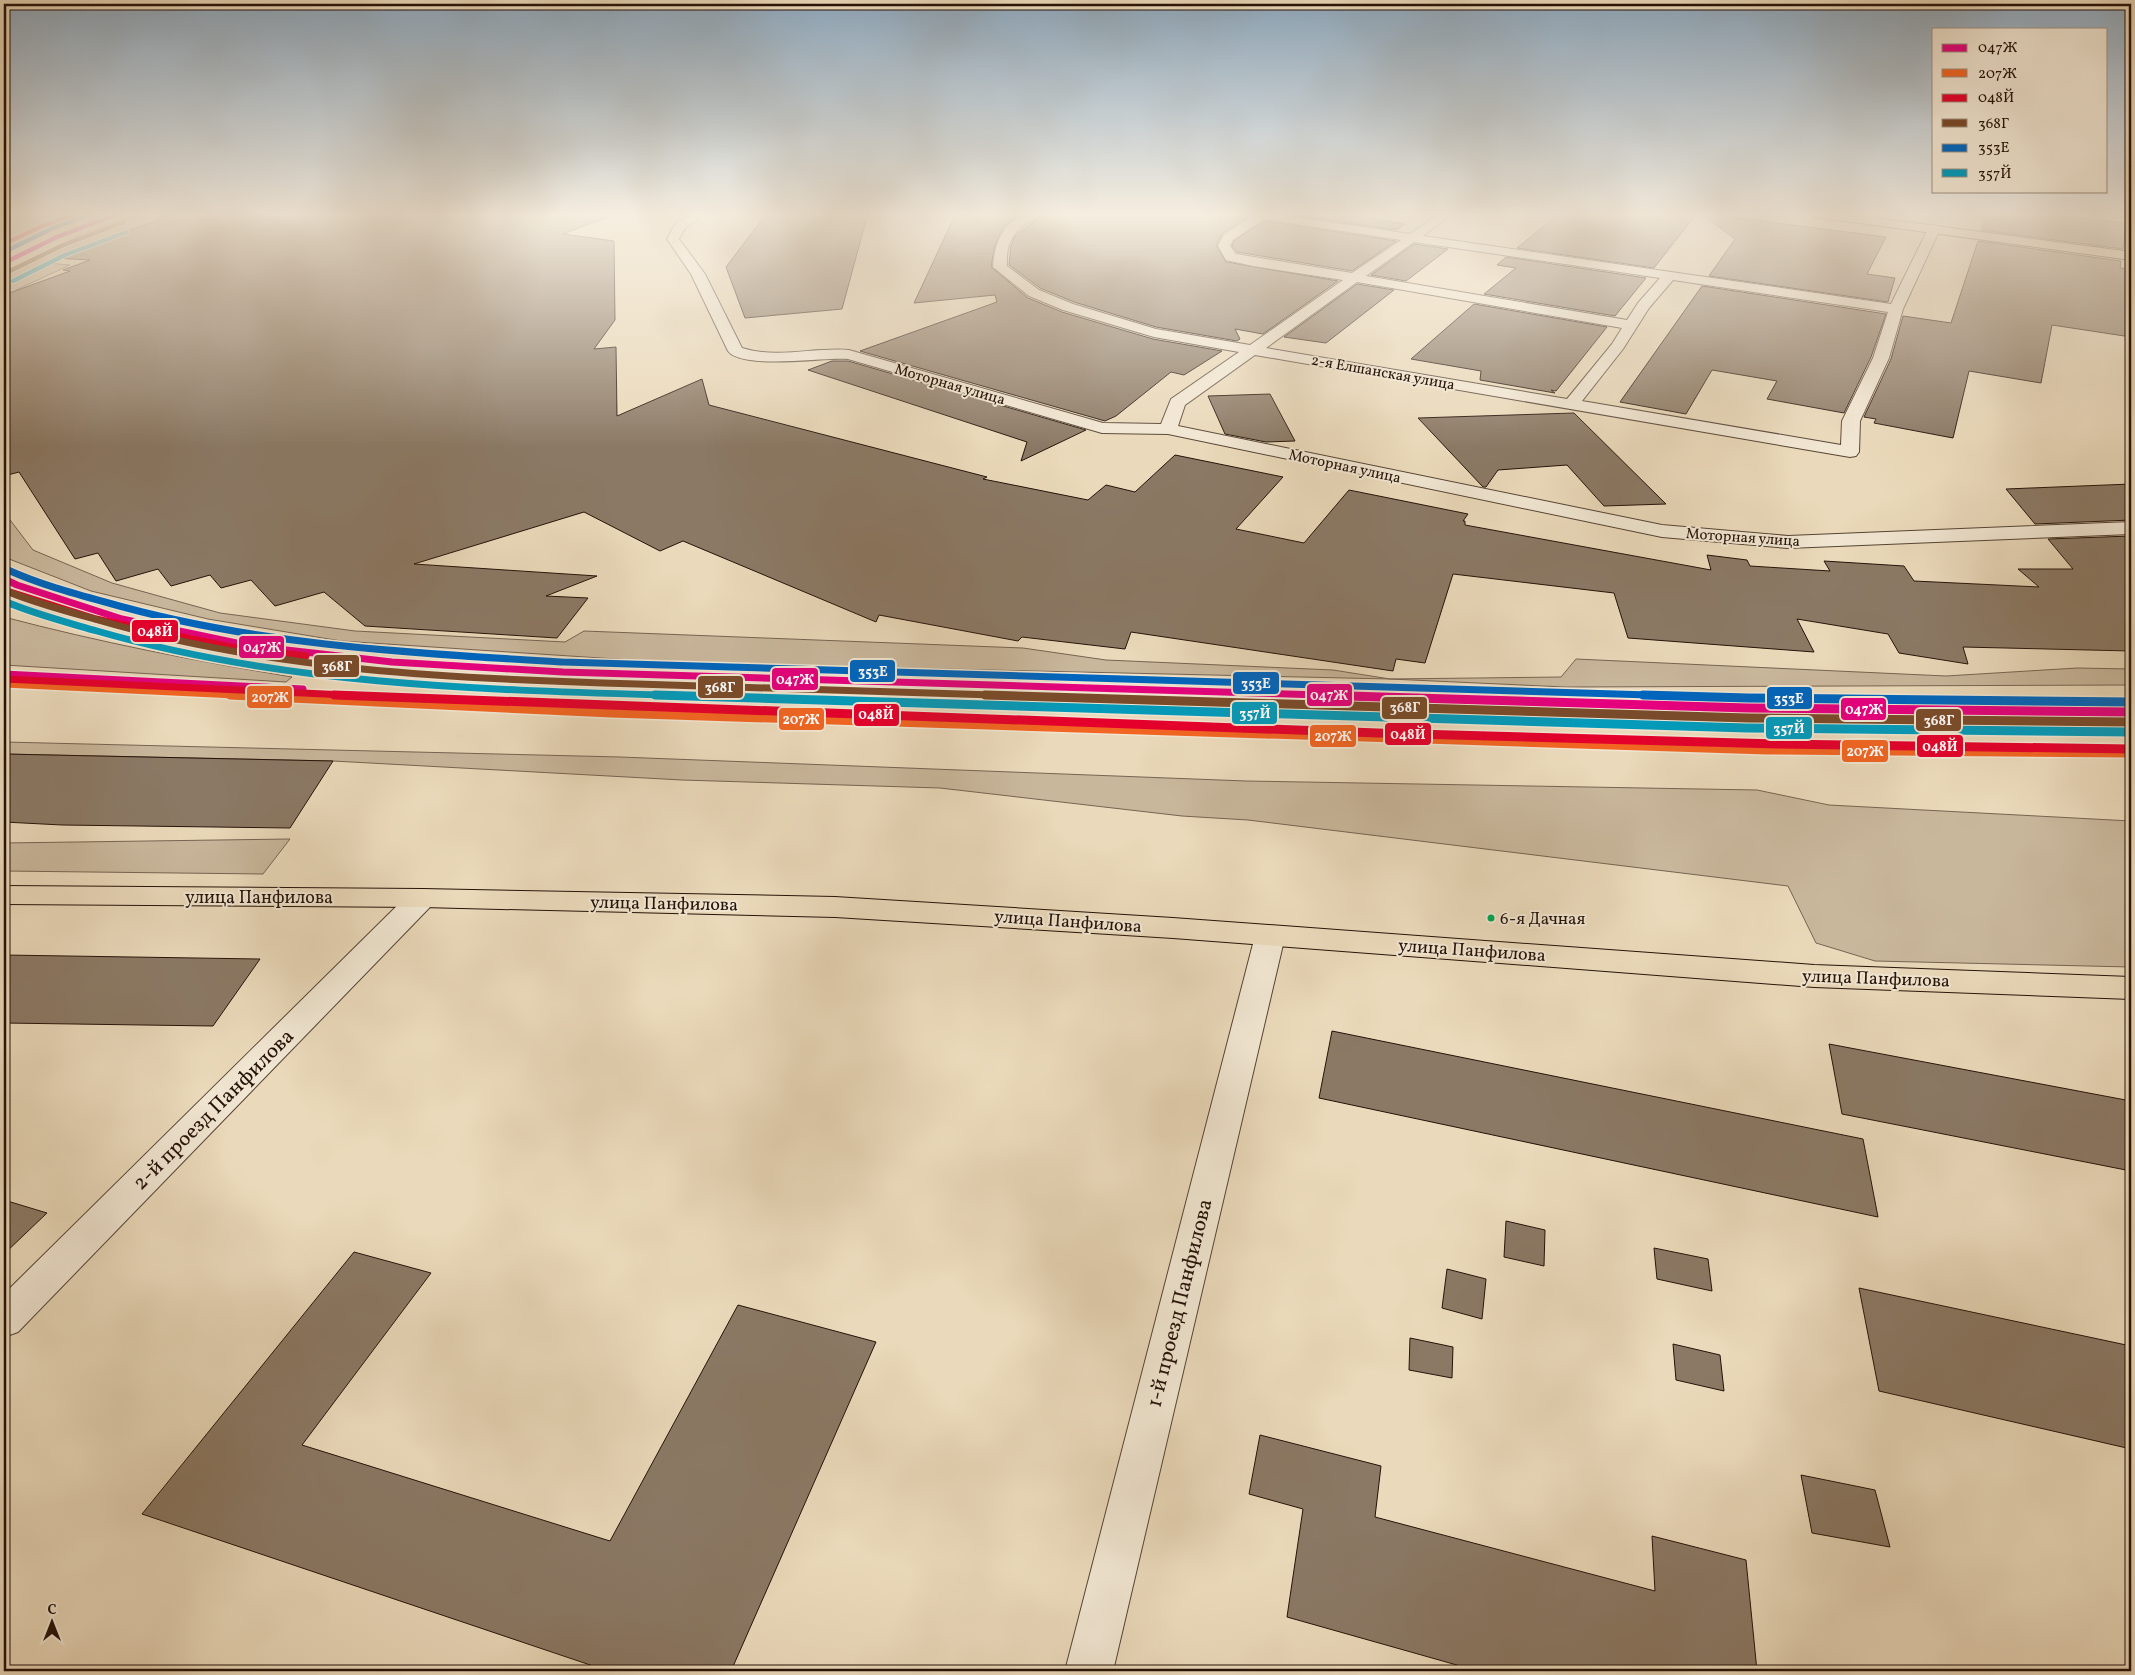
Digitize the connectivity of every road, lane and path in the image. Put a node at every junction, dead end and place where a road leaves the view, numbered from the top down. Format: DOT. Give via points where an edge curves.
graph roads {
  1 [pos="706,291"];
  2 [pos="1032,291"];
  3 [pos="1335,291"];
  4 [pos="1431,291"];
  5 [pos="1656,291"];
  6 [pos="1773,291"];
  7 [pos="1904,291"];
  8 [pos="1896,309"];
  9 [pos="1630,325"];
  10 [pos="1252,349"];
  11 [pos="1571,404"];
  12 [pos="1168,429"];
  13 [pos="2131,528"];
  14 [pos="4,895"];
  15 [pos="422,898"];
  16 [pos="1270,936"];
  17 [pos="2131,988"];
  18 [pos="4,1320"];
  19 [pos="1089,1671"];
  1 -- 12 [label="street, Моторная улица" via="736,351 751,357 849,354 1102,428"];
  2 -- 10 [label="street, 2-я Елшанская улица" via="1068,307 1154,333"];
  3 -- 10 [label="street"];
  4 -- 9 [label="street"];
  5 -- 9 [label="street"];
  6 -- 8 [label="street"];
  7 -- 8 [label="street"];
  8 -- 11 [label="street, 2-я Елшанская улица" via="1881,358 1851,421 1850,452"];
  9 -- 11 [label="street" via="1618,346"];
  10 -- 11 [label="street, 2-я Елшанская улица"];
  10 -- 12 [label="street" via="1177,402"];
  12 -- 13 [label="street, Моторная улица" via="1662,531 1788,542"];
  14 -- 15 [label="main road, улица Панфилова"];
  15 -- 16 [label="main road, улица Панфилова" via="835,906"];
  15 -- 18 [label="street, 2-й проезд Панфилова"];
  16 -- 17 [label="main road, улица Панфилова" via="1814,976"];
  16 -- 19 [label="street, 1-й проезд Панфилова"];
}
